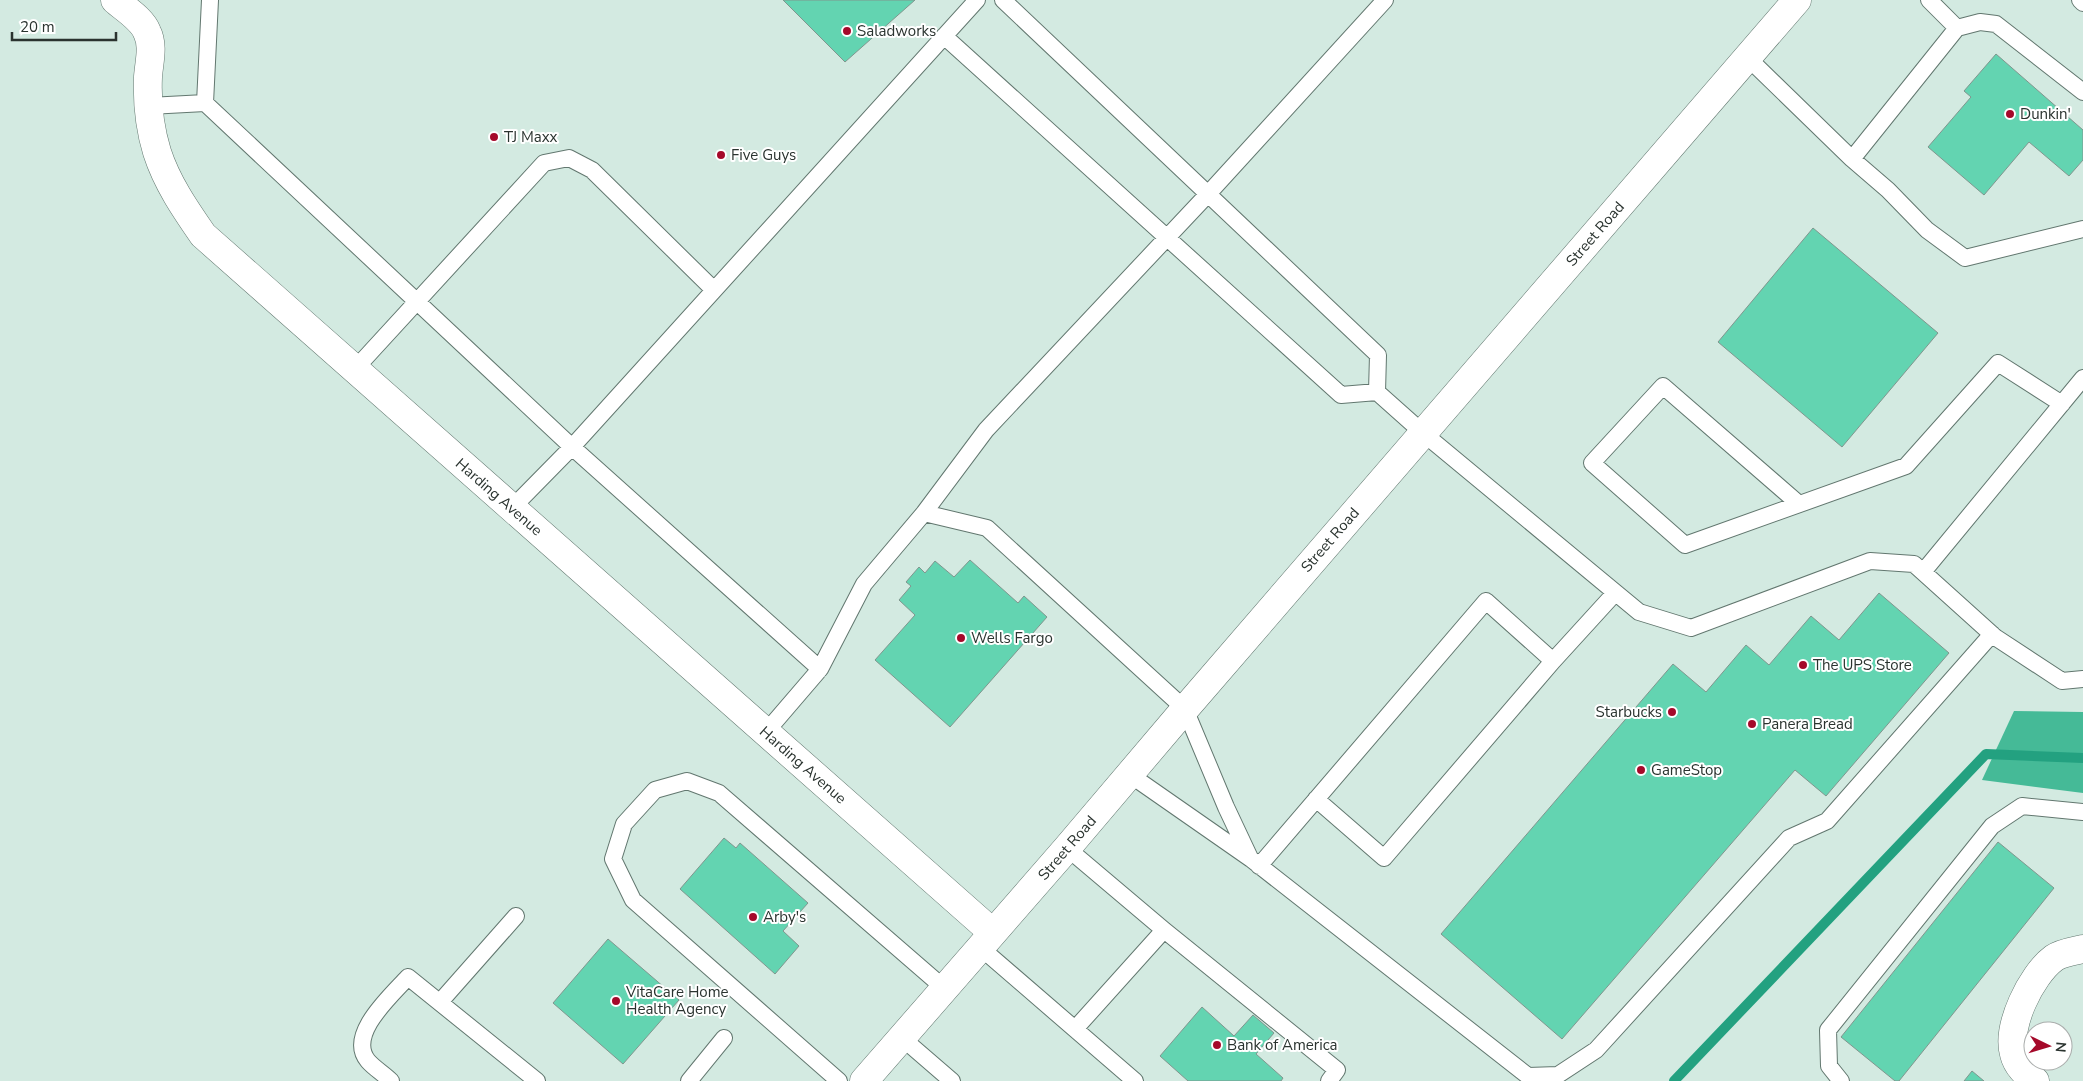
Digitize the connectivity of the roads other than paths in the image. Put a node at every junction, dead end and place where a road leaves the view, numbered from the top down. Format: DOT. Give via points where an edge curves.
graph roads {
  1 [pos="114,0"];
  2 [pos="210,0"];
  3 [pos="977,0"];
  4 [pos="1002,0"];
  5 [pos="1385,0"];
  6 [pos="1797,0"];
  7 [pos="1929,0"];
  8 [pos="2080,0"];
  9 [pos="2083,3"];
  10 [pos="1957,28"];
  11 [pos="944,36"];
  12 [pos="1747,57"];
  13 [pos="2083,92"];
  14 [pos="205,102"];
  15 [pos="149,106"];
  16 [pos="1852,159"];
  17 [pos="1208,194"];
  18 [pos="2076,231"];
  19 [pos="1167,238"];
  20 [pos="714,290"];
  21 [pos="416,300"];
  22 [pos="355,369"];
  23 [pos="2083,378"];
  24 [pos="1377,392"];
  25 [pos="2062,404"];
  26 [pos="1423,433"];
  27 [pos="572,447"];
  28 [pos="1799,504"];
  29 [pos="512,508"];
  30 [pos="924,513"];
  31 [pos="1923,572"];
  32 [pos="1615,593"];
  33 [pos="1992,634"];
  34 [pos="1554,662"];
  35 [pos="820,669"];
  36 [pos="2083,679"];
  37 [pos="1185,709"];
  38 [pos="766,732"];
  39 [pos="1129,774"];
  40 [pos="1316,799"];
  41 [pos="2082,814"];
  42 [pos="1067,848"];
  43 [pos="1255,862"];
  44 [pos="516,916"];
  45 [pos="1164,930"];
  46 [pos="986,940"];
  47 [pos="2083,949"];
  48 [pos="944,988"];
  49 [pos="440,1002"];
  50 [pos="1075,1029"];
  51 [pos="901,1037"];
  52 [pos="724,1038"];
  53 [pos="391,1081"];
  54 [pos="537,1081"];
  55 [pos="689,1081"];
  56 [pos="840,1081"];
  57 [pos="864,1081"];
  58 [pos="952,1081"];
  59 [pos="1135,1081"];
  60 [pos="1329,1081"];
  61 [pos="1841,1081"];
  62 [pos="2035,1081"];
  1 -- 15 [label="street, Harding Avenue" via="148,32 152,52 148,78"];
  2 -- 14 [label="lane"];
  3 -- 11 [label="lane"];
  4 -- 17 [label="lane"];
  5 -- 17 [label="lane"];
  6 -- 12 [label="street, Street Road"];
  7 -- 10 [label="lane"];
  8 -- 9 [label="lane"];
  10 -- 13 [label="lane" via="1980,22 1996,24"];
  10 -- 16 [label="lane"];
  11 -- 19 [label="lane"];
  11 -- 20 [label="lane"];
  12 -- 16 [label="lane"];
  12 -- 26 [label="street, Street Road"];
  14 -- 15 [label="lane"];
  14 -- 21 [label="lane"];
  15 -- 22 [label="street, Harding Avenue" via="157,152 175,194 203,235"];
  16 -- 18 [label="lane" via="1927,230 1964,258"];
  17 -- 19 [label="lane"];
  17 -- 24 [label="lane" via="1378,355"];
  19 -- 24 [label="lane" via="1341,395"];
  19 -- 30 [label="lane" via="986,430"];
  20 -- 21 [label="lane" via="592,170 569,158 544,162"];
  20 -- 27 [label="lane"];
  21 -- 22 [label="lane"];
  21 -- 27 [label="lane"];
  22 -- 29 [label="street, Harding Avenue"];
  23 -- 25 [label="lane"];
  24 -- 26 [label="lane"];
  25 -- 28 [label="lane" via="1998,363 1906,466"];
  25 -- 31 [label="lane"];
  26 -- 32 [label="lane"];
  26 -- 37 [label="street, Street Road"];
  27 -- 29 [label="lane"];
  27 -- 35 [label="lane"];
  28 -- 28 [label="lane" via="1685,545 1592,463 1662,386"];
  29 -- 38 [label="street, Harding Avenue"];
  30 -- 35 [label="lane" via="864,584"];
  30 -- 37 [label="lane" via="987,528"];
  31 -- 32 [label="lane" via="1914,564 1870,561 1691,628 1639,612"];
  31 -- 33 [label="lane"];
  32 -- 34 [label="lane"];
  33 -- 36 [label="lane" via="2062,681"];
  33 -- 43 [label="lane" via="1827,821 1789,838 1596,1050 1558,1075 1528,1076"];
  34 -- 40 [label="lane" via="1384,858"];
  34 -- 40 [label="lane" via="1486,601"];
  35 -- 38 [label="lane"];
  37 -- 39 [label="street, Street Road"];
  37 -- 43 [label="lane" via="1226,807"];
  38 -- 46 [label="street, Harding Avenue"];
  39 -- 42 [label="street, Street Road"];
  39 -- 43 [label="lane"];
  40 -- 43 [label="lane"];
  41 -- 61 [label="lane" via="2022,806 1992,826 1828,1030 1829,1066"];
  42 -- 45 [label="lane"];
  42 -- 46 [label="street, Street Road"];
  44 -- 49 [label="lane"];
  45 -- 50 [label="lane"];
  45 -- 60 [label="lane" via="1338,1070"];
  46 -- 48 [label="street, Street Road"];
  46 -- 50 [label="lane"];
  47 -- 62 [label="street" via="2054,958 2039,974 2023,1001 2012,1035 2014,1054 2023,1071"];
  48 -- 51 [label="street, Street Road"];
  48 -- 56 [label="lane" via="719,793 687,781 655,790 624,824 613,859 633,900"];
  49 -- 53 [label="lane" via="408,977 369,1021 362,1041 366,1059"];
  49 -- 54 [label="lane"];
  50 -- 59 [label="lane"];
  51 -- 57 [label="street, Street Road"];
  51 -- 58 [label="lane"];
  52 -- 55 [label="lane"];
}
